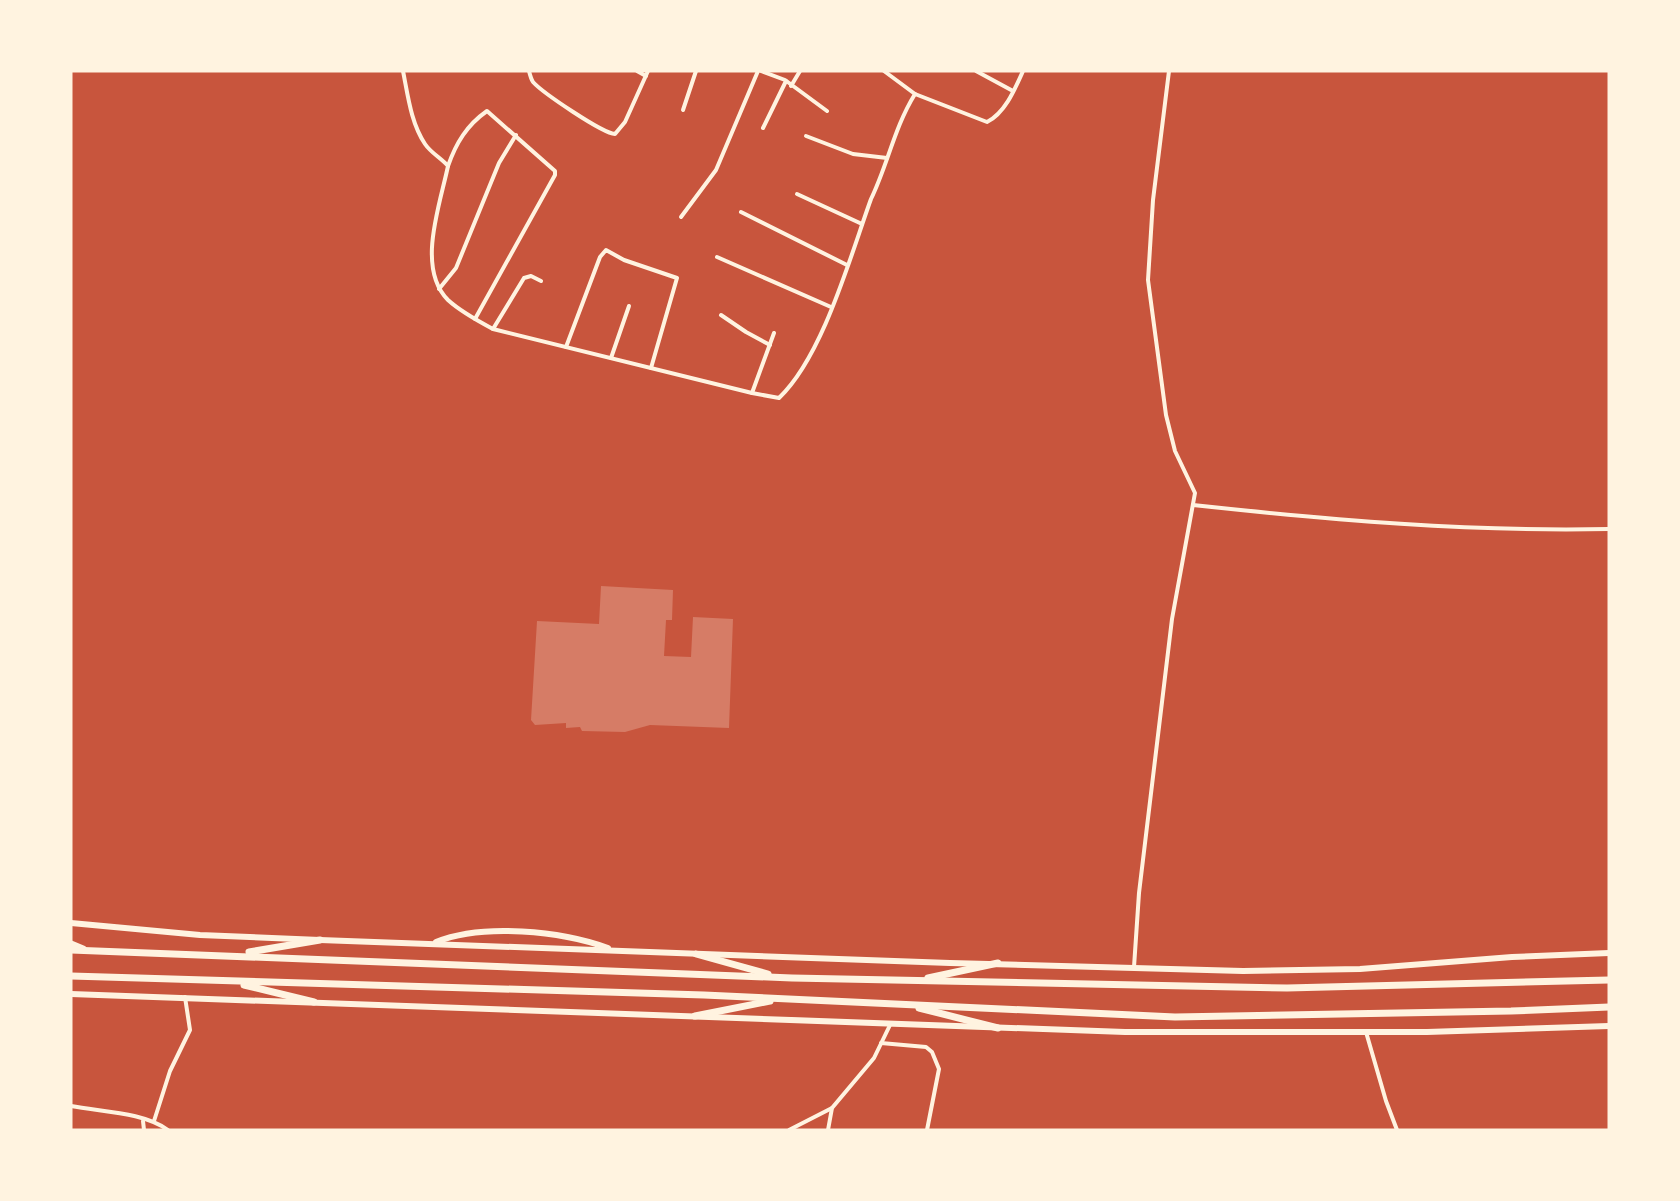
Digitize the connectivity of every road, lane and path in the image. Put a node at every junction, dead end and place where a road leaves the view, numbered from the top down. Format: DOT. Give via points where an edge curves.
graph roads {
  1 [pos="403,71"];
  2 [pos="529,71"];
  3 [pos="638,71"];
  4 [pos="696,71"];
  5 [pos="760,71"];
  6 [pos="800,71"];
  7 [pos="884,71"];
  8 [pos="976,71"];
  9 [pos="1023,71"];
  10 [pos="1169,71"];
  11 [pos="647,73"];
  12 [pos="786,81"];
  13 [pos="792,86"];
  14 [pos="1013,91"];
  15 [pos="915,94"];
  16 [pos="684,110"];
  17 [pos="827,111"];
  18 [pos="763,128"];
  19 [pos="516,135"];
  20 [pos="806,136"];
  21 [pos="887,158"];
  22 [pos="448,166"];
  23 [pos="797,194"];
  24 [pos="741,212"];
  25 [pos="681,217"];
  26 [pos="862,224"];
  27 [pos="717,257"];
  28 [pos="847,265"];
  29 [pos="541,281"];
  30 [pos="440,289"];
  31 [pos="628,306"];
  32 [pos="831,307"];
  33 [pos="721,314"];
  34 [pos="475,319"];
  35 [pos="493,329"];
  36 [pos="774,333"];
  37 [pos="770,345"];
  38 [pos="566,347"];
  39 [pos="611,358"];
  40 [pos="651,368"];
  41 [pos="752,393"];
  42 [pos="1193,505"];
  43 [pos="1609,529"];
  44 [pos="71,923"];
  45 [pos="320,940"];
  46 [pos="432,943"];
  47 [pos="71,944"];
  48 [pos="71,950"];
  49 [pos="614,950"];
  50 [pos="88,951"];
  51 [pos="1609,953"];
  52 [pos="696,954"];
  53 [pos="235,955"];
  54 [pos="998,963"];
  55 [pos="1134,967"];
  56 [pos="71,976"];
  57 [pos="87,977"];
  58 [pos="780,978"];
  59 [pos="71,980"];
  60 [pos="1609,980"];
  61 [pos="229,981"];
  62 [pos="915,981"];
  63 [pos="71,994"];
  64 [pos="185,997"];
  65 [pos="782,999"];
  66 [pos="314,1002"];
  67 [pos="901,1004"];
  68 [pos="1609,1007"];
  69 [pos="694,1016"];
  70 [pos="890,1023"];
  71 [pos="1609,1026"];
  72 [pos="998,1028"];
  73 [pos="1366,1032"];
  74 [pos="881,1043"];
  75 [pos="71,1106"];
  76 [pos="832,1108"];
  77 [pos="144,1121"];
  78 [pos="154,1122"];
  79 [pos="144,1130"];
  80 [pos="168,1130"];
  81 [pos="789,1130"];
  82 [pos="828,1130"];
  83 [pos="927,1130"];
  84 [pos="1397,1130"];
  1 -- 22 [label="street" via="411,113 420,135"];
  2 -- 11 [label="street" via="533,82 578,115 615,134 621,129"];
  3 -- 11 [label="street"];
  4 -- 16 [label="street"];
  5 -- 12 [label="street"];
  5 -- 25 [label="street" via="716,170"];
  6 -- 13 [label="street"];
  7 -- 15 [label="street"];
  8 -- 14 [label="street"];
  9 -- 14 [label="street"];
  10 -- 42 [label="street" via="1153,200 1148,280 1166,415 1175,451 1195,492"];
  12 -- 13 [label="street"];
  12 -- 18 [label="street"];
  13 -- 17 [label="street"];
  14 -- 15 [label="street" via="995,118 987,122"];
  15 -- 21 [label="street" via="901,118"];
  19 -- 22 [label="street" via="487,111 468,127"];
  19 -- 30 [label="street" via="498,163 456,268"];
  19 -- 34 [label="street" via="552,167 556,175"];
  20 -- 21 [label="street" via="853,154"];
  21 -- 26 [label="street"];
  22 -- 30 [label="street" via="431,253 432,271"];
  23 -- 26 [label="street"];
  24 -- 28 [label="street"];
  26 -- 28 [label="street"];
  27 -- 32 [label="street"];
  28 -- 32 [label="street"];
  29 -- 35 [label="street" via="531,276 524,278"];
  30 -- 34 [label="street" via="448,300"];
  31 -- 39 [label="street"];
  32 -- 41 [label="street" via="802,371 791,386 779,398"];
  33 -- 37 [label="street"];
  34 -- 35 [label="street"];
  35 -- 38 [label="street"];
  36 -- 37 [label="street"];
  37 -- 41 [label="street"];
  38 -- 39 [label="street"];
  38 -- 40 [label="street" via="600,257 606,250 624,260 677,278"];
  39 -- 40 [label="street"];
  40 -- 41 [label="street"];
  42 -- 43 [label="street" via="1332,521"];
  42 -- 55 [label="street" via="1169,646 1139,893"];
  44 -- 45 [label="highway"];
  45 -- 46 [label="highway"];
  45 -- 53 [label="highway"];
  46 -- 49 [label="highway"];
  46 -- 49 [label="highway" via="452,935 522,933 575,939"];
  47 -- 50 [label="highway"];
  48 -- 50 [label="highway"];
  49 -- 52 [label="highway"];
  50 -- 53 [label="highway"];
  51 -- 55 [label="highway" via="1360,969 1243,971"];
  52 -- 54 [label="highway"];
  52 -- 58 [label="highway"];
  53 -- 58 [label="highway"];
  54 -- 55 [label="highway"];
  54 -- 62 [label="highway"];
  56 -- 57 [label="highway"];
  57 -- 59 [label="highway"];
  57 -- 61 [label="highway"];
  58 -- 62 [label="highway"];
  60 -- 62 [label="highway" via="1287,988"];
  61 -- 65 [label="highway"];
  61 -- 66 [label="highway"];
  63 -- 64 [label="highway"];
  64 -- 66 [label="highway"];
  64 -- 78 [label="street" via="190,1030 170,1071"];
  65 -- 67 [label="highway"];
  65 -- 69 [label="highway"];
  66 -- 69 [label="highway"];
  67 -- 68 [label="highway" via="1174,1016"];
  67 -- 72 [label="highway"];
  69 -- 70 [label="highway"];
  70 -- 72 [label="highway"];
  70 -- 74 [label="street"];
  71 -- 73 [label="highway"];
  72 -- 73 [label="highway" via="1125,1032"];
  73 -- 84 [label="street"];
  74 -- 76 [label="street" via="874,1058"];
  74 -- 83 [label="street" via="926,1047 936,1059 938,1069"];
  75 -- 77 [label="street" via="133,1116"];
  76 -- 81 [label="street"];
  76 -- 82 [label="street"];
  77 -- 78 [label="street"];
  77 -- 79 [label="street"];
  78 -- 80 [label="street"];
}
